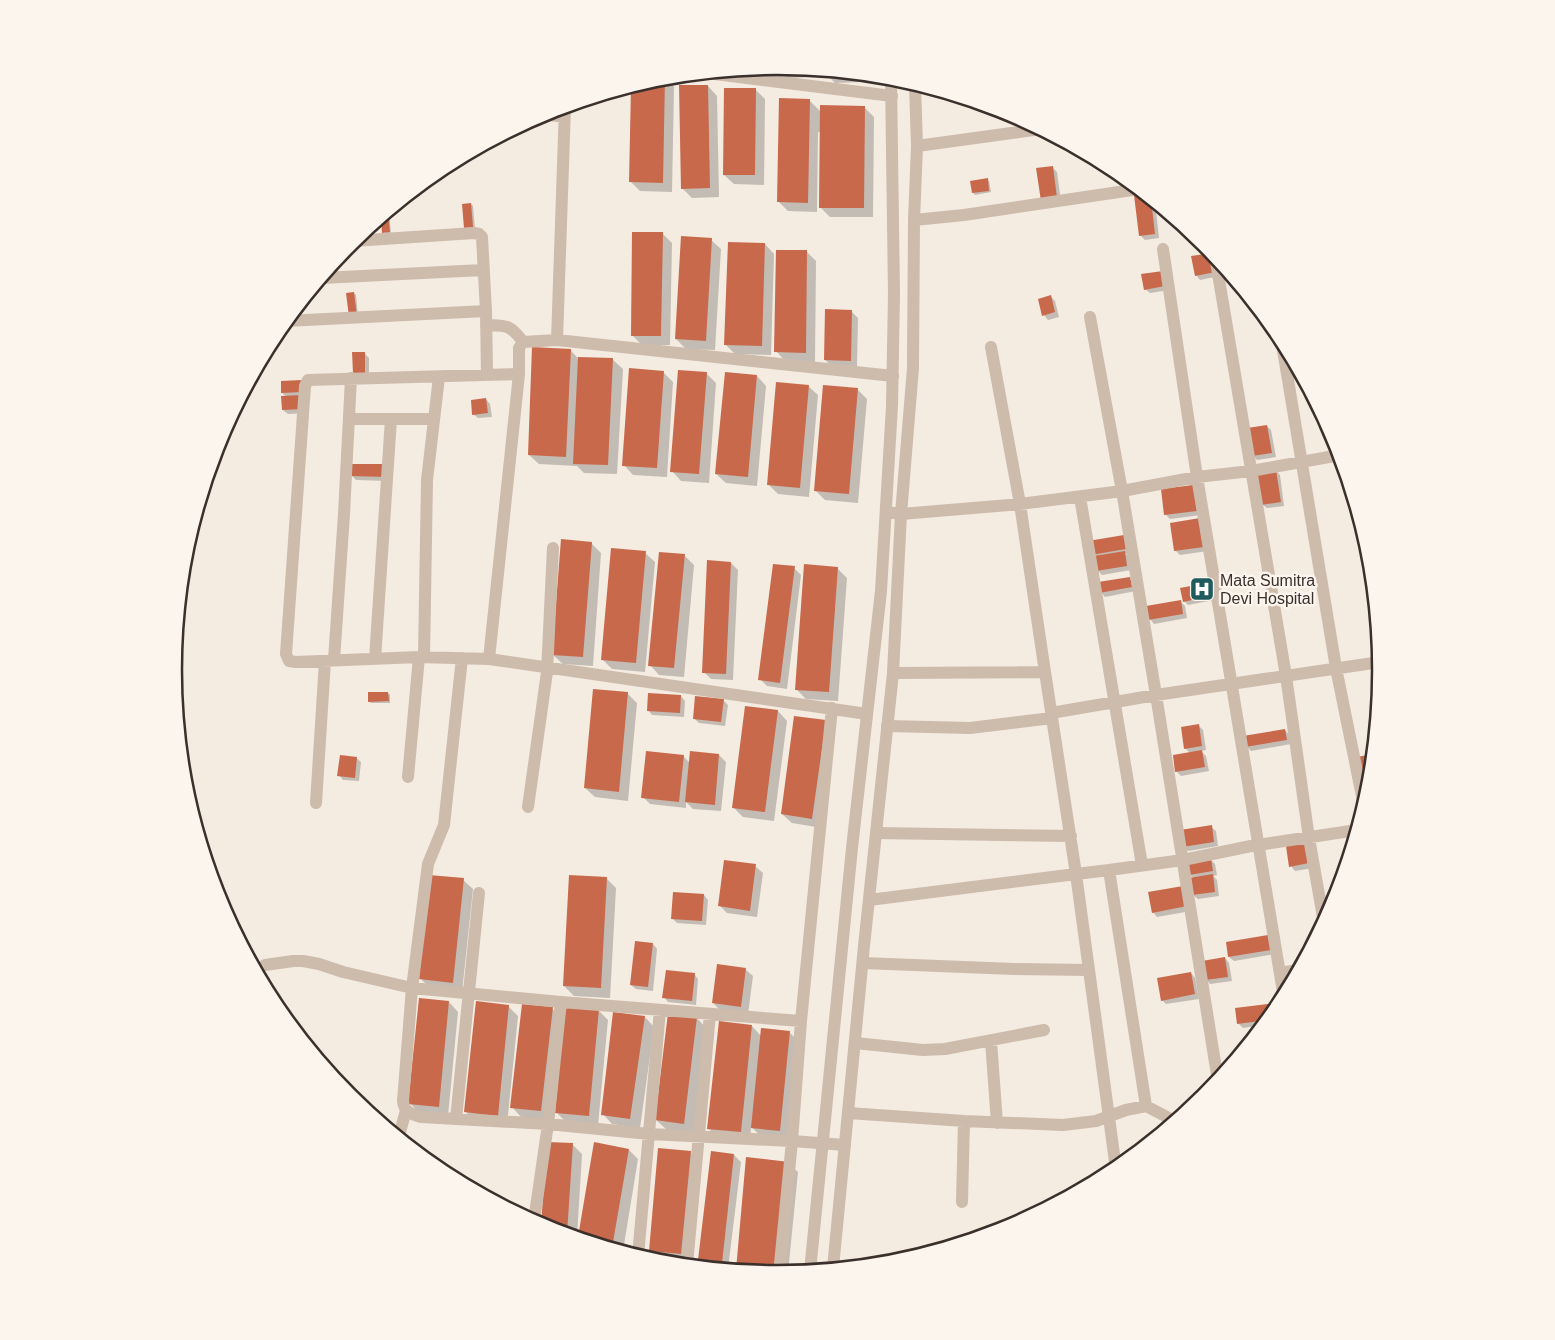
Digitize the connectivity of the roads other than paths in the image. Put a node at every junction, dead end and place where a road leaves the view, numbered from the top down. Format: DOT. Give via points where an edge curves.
graph roads {
  1 [pos="735,76"];
  2 [pos="892,86"];
  3 [pos="915,91"];
  4 [pos="892,96"];
  5 [pos="565,115"];
  6 [pos="1031,131"];
  7 [pos="917,146"];
  8 [pos="1129,190"];
  9 [pos="914,220"];
  10 [pos="367,240"];
  11 [pos="1163,250"];
  12 [pos="483,270"];
  13 [pos="1217,270"];
  14 [pos="330,278"];
  15 [pos="486,311"];
  16 [pos="1090,317"];
  17 [pos="296,320"];
  18 [pos="486,325"];
  19 [pos="557,340"];
  20 [pos="523,342"];
  21 [pos="991,346"];
  22 [pos="1284,359"];
  23 [pos="487,374"];
  24 [pos="518,374"];
  25 [pos="893,376"];
  26 [pos="439,377"];
  27 [pos="351,378"];
  28 [pos="391,418"];
  29 [pos="349,419"];
  30 [pos="434,419"];
  31 [pos="1332,456"];
  32 [pos="1302,462"];
  33 [pos="1251,471"];
  34 [pos="1197,477"];
  35 [pos="1122,491"];
  36 [pos="1080,496"];
  37 [pos="1020,504"];
  38 [pos="886,512"];
  39 [pos="901,514"];
  40 [pos="554,548"];
  41 [pos="421,657"];
  42 [pos="462,658"];
  43 [pos="375,659"];
  44 [pos="488,659"];
  45 [pos="330,661"];
  46 [pos="1372,663"];
  47 [pos="548,667"];
  48 [pos="1336,668"];
  49 [pos="1045,672"];
  50 [pos="893,673"];
  51 [pos="1286,676"];
  52 [pos="1232,684"];
  53 [pos="1156,695"];
  54 [pos="1114,702"];
  55 [pos="832,708"];
  56 [pos="867,714"];
  57 [pos="1052,715"];
  58 [pos="887,726"];
  59 [pos="408,777"];
  60 [pos="1360,788"];
  61 [pos="316,804"];
  62 [pos="528,807"];
  63 [pos="1350,831"];
  64 [pos="876,833"];
  65 [pos="1071,836"];
  66 [pos="1309,838"];
  67 [pos="1258,845"];
  68 [pos="1183,860"];
  69 [pos="1142,865"];
  70 [pos="1109,870"];
  71 [pos="1076,874"];
  72 [pos="479,893"];
  73 [pos="869,900"];
  74 [pos="1322,910"];
  75 [pos="862,963"];
  76 [pos="265,965"];
  77 [pos="1089,970"];
  78 [pos="1291,971"];
  79 [pos="1280,973"];
  80 [pos="1282,985"];
  81 [pos="412,988"];
  82 [pos="470,993"];
  83 [pos="561,1002"];
  84 [pos="660,1010"];
  85 [pos="710,1014"];
  86 [pos="802,1021"];
  87 [pos="1044,1030"];
  88 [pos="991,1041"];
  89 [pos="855,1043"];
  90 [pos="1216,1071"];
  91 [pos="1146,1106"];
  92 [pos="406,1110"];
  93 [pos="848,1113"];
  94 [pos="1110,1116"];
  95 [pos="456,1119"];
  96 [pos="1168,1119"];
  97 [pos="964,1121"];
  98 [pos="998,1123"];
  99 [pos="548,1124"];
  100 [pos="401,1130"];
  101 [pos="649,1134"];
  102 [pos="699,1137"];
  103 [pos="792,1141"];
  104 [pos="824,1143"];
  105 [pos="845,1145"];
  106 [pos="1115,1160"];
  107 [pos="962,1202"];
  108 [pos="535,1213"];
  109 [pos="639,1249"];
  110 [pos="688,1258"];
  111 [pos="834,1262"];
  112 [pos="811,1264"];
  113 [pos="780,1265"];
  1 -- 4 [label="street"];
  2 -- 4 [label="street"];
  3 -- 7 [label="street"];
  4 -- 25 [label="street"];
  5 -- 19 [label="street"];
  6 -- 7 [label="street"];
  7 -- 9 [label="street"];
  8 -- 9 [label="street"];
  9 -- 39 [label="street" via="913,368"];
  10 -- 12 [label="street" via="479,234 482,237"];
  11 -- 34 [label="street"];
  12 -- 14 [label="street"];
  12 -- 15 [label="street"];
  13 -- 33 [label="street"];
  15 -- 17 [label="street"];
  15 -- 18 [label="street"];
  16 -- 35 [label="street"];
  18 -- 20 [label="street" via="511,328"];
  18 -- 23 [label="street"];
  19 -- 20 [label="street"];
  19 -- 25 [label="street"];
  20 -- 24 [label="street" via="519,348"];
  21 -- 37 [label="street"];
  22 -- 32 [label="street"];
  23 -- 24 [label="street"];
  23 -- 26 [label="street"];
  24 -- 44 [label="street"];
  25 -- 38 [label="street"];
  26 -- 27 [label="street"];
  26 -- 30 [label="street"];
  27 -- 29 [label="street"];
  27 -- 45 [label="street" via="309,380 306,383 286,654 290,662"];
  28 -- 29 [label="street"];
  28 -- 30 [label="street"];
  28 -- 43 [label="street"];
  29 -- 45 [label="street"];
  30 -- 41 [label="street" via="427,480"];
  31 -- 32 [label="street"];
  32 -- 33 [label="street"];
  32 -- 48 [label="street"];
  33 -- 34 [label="street"];
  33 -- 51 [label="street"];
  34 -- 35 [label="street"];
  34 -- 52 [label="street"];
  35 -- 36 [label="street"];
  35 -- 53 [label="street"];
  36 -- 37 [label="street"];
  36 -- 54 [label="street"];
  37 -- 39 [label="street"];
  37 -- 49 [label="street"];
  38 -- 39 [label="street"];
  38 -- 56 [label="street"];
  39 -- 50 [label="street"];
  40 -- 47 [label="street"];
  41 -- 42 [label="street"];
  41 -- 43 [label="street"];
  41 -- 59 [label="street"];
  42 -- 44 [label="street"];
  42 -- 81 [label="street" via="444,825 428,864"];
  43 -- 45 [label="street"];
  44 -- 47 [label="street"];
  45 -- 61 [label="street"];
  46 -- 48 [label="street"];
  47 -- 55 [label="street"];
  47 -- 62 [label="street"];
  48 -- 51 [label="street"];
  48 -- 60 [label="street"];
  49 -- 50 [label="street"];
  49 -- 57 [label="street"];
  50 -- 58 [label="street"];
  51 -- 52 [label="street"];
  51 -- 66 [label="street"];
  52 -- 53 [label="street"];
  52 -- 67 [label="street"];
  53 -- 54 [label="street"];
  53 -- 68 [label="street"];
  54 -- 57 [label="street"];
  54 -- 69 [label="street"];
  55 -- 56 [label="street"];
  55 -- 86 [label="street"];
  56 -- 104 [label="street"];
  57 -- 58 [label="street" via="1013,724 970,728"];
  57 -- 65 [label="street"];
  58 -- 64 [label="street"];
  63 -- 66 [label="street"];
  64 -- 65 [label="street"];
  64 -- 73 [label="street"];
  65 -- 71 [label="street"];
  66 -- 67 [label="street"];
  66 -- 74 [label="street"];
  67 -- 68 [label="street"];
  67 -- 79 [label="street"];
  68 -- 69 [label="street"];
  68 -- 90 [label="street"];
  69 -- 70 [label="street"];
  70 -- 71 [label="street"];
  70 -- 91 [label="street"];
  71 -- 73 [label="street"];
  71 -- 77 [label="street"];
  72 -- 82 [label="street"];
  73 -- 75 [label="street"];
  75 -- 77 [label="street"];
  75 -- 89 [label="street"];
  76 -- 81 [label="street" via="302,961"];
  77 -- 94 [label="street"];
  78 -- 79 [label="street"];
  79 -- 80 [label="street"];
  81 -- 82 [label="street"];
  81 -- 92 [label="street" via="403,1101"];
  82 -- 83 [label="street"];
  82 -- 95 [label="street"];
  83 -- 84 [label="street"];
  83 -- 99 [label="street"];
  84 -- 85 [label="street"];
  84 -- 101 [label="street"];
  85 -- 86 [label="street"];
  85 -- 102 [label="street"];
  86 -- 103 [label="street"];
  87 -- 88 [label="street"];
  88 -- 89 [label="street" via="933,1050"];
  88 -- 98 [label="street"];
  89 -- 93 [label="street"];
  91 -- 94 [label="street"];
  91 -- 96 [label="street"];
  92 -- 95 [label="street" via="421,1117"];
  92 -- 100 [label="street"];
  93 -- 97 [label="street"];
  93 -- 105 [label="street"];
  94 -- 98 [label="street" via="1063,1125"];
  94 -- 106 [label="street"];
  95 -- 99 [label="street"];
  97 -- 98 [label="street"];
  97 -- 107 [label="street"];
  99 -- 101 [label="street"];
  99 -- 108 [label="street"];
  101 -- 102 [label="street"];
  101 -- 109 [label="street"];
  102 -- 103 [label="street"];
  102 -- 110 [label="street"];
  103 -- 104 [label="street"];
  103 -- 113 [label="street"];
  104 -- 105 [label="street"];
  104 -- 112 [label="street"];
  105 -- 111 [label="street"];
}
